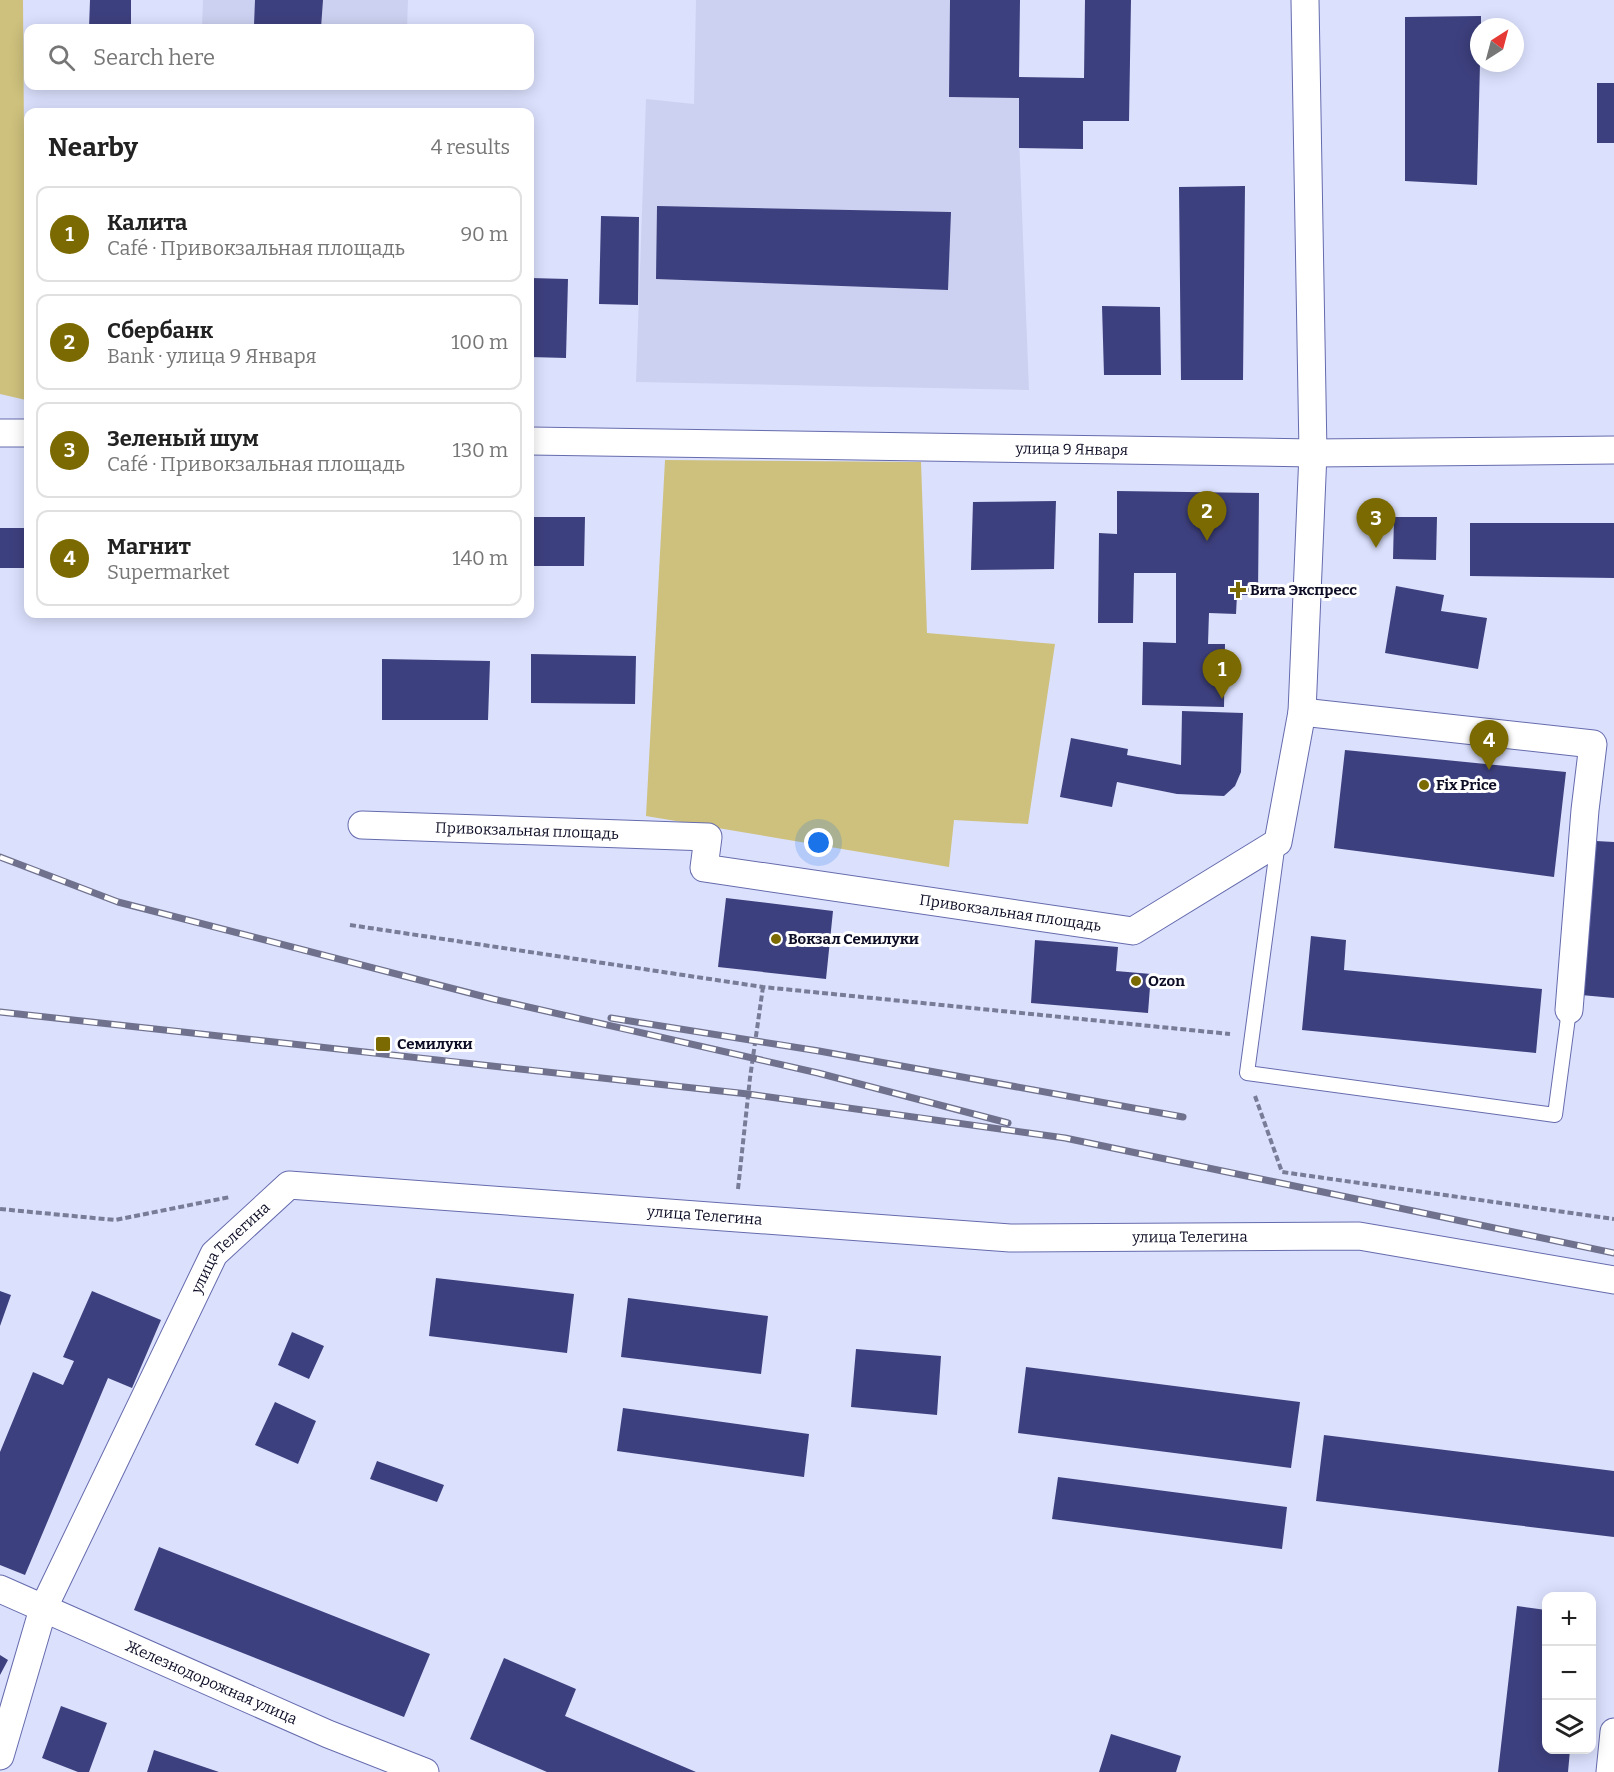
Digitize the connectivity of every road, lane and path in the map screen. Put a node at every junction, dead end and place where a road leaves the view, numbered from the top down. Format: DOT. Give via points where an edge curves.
graph roads {
  1 [pos="1305,0"];
  2 [pos="0,433"];
  3 [pos="24,433"];
  4 [pos="534,441"];
  5 [pos="1614,450"];
  6 [pos="1313,453"];
  7 [pos="1302,712"];
  8 [pos="362,825"];
  9 [pos="1278,842"];
  10 [pos="350,925"];
  11 [pos="764,987"];
  12 [pos="1569,1010"];
  13 [pos="1252,1037"];
  14 [pos="1247,1073"];
  15 [pos="231,1197"];
  16 [pos="0,1209"];
  17 [pos="735,1219"];
  18 [pos="1614,1219"];
  19 [pos="1614,1280"];
  20 [pos="0,1589"];
  21 [pos="43,1609"];
  22 [pos="1614,1732"];
  23 [pos="0,1756"];
  24 [pos="425,1772"];
  25 [pos="1610,1772"];
  1 -- 6 [label="street"];
  2 -- 3 [label="street"];
  4 -- 6 [label="street, улица 9 Января"];
  5 -- 6 [label="street, улица 9 Января"];
  6 -- 7 [label="street"];
  7 -- 9 [label="street"];
  7 -- 12 [label="street" via="1593,744"];
  8 -- 9 [label="street, Привокзальная площадь" via="708,837 704,868 1133,932"];
  9 -- 13 [label="lane"];
  10 -- 11 [label="path"];
  11 -- 13 [label="path"];
  11 -- 17 [label="path"];
  12 -- 14 [label="lane" via="1555,1115"];
  13 -- 14 [label="lane"];
  14 -- 18 [label="path" via="1282,1173"];
  15 -- 16 [label="path" via="115,1220"];
  17 -- 19 [label="street, улица Телегина" via="1010,1238 1359,1236"];
  17 -- 21 [label="street, улица Телегина" via="289,1185 214,1254"];
  20 -- 21 [label="street, Железнодорожная улица"];
  21 -- 23 [label="street, улица Телегина"];
  21 -- 24 [label="street, Железнодорожная улица" via="327,1734"];
  22 -- 25 [label="street"];
}
